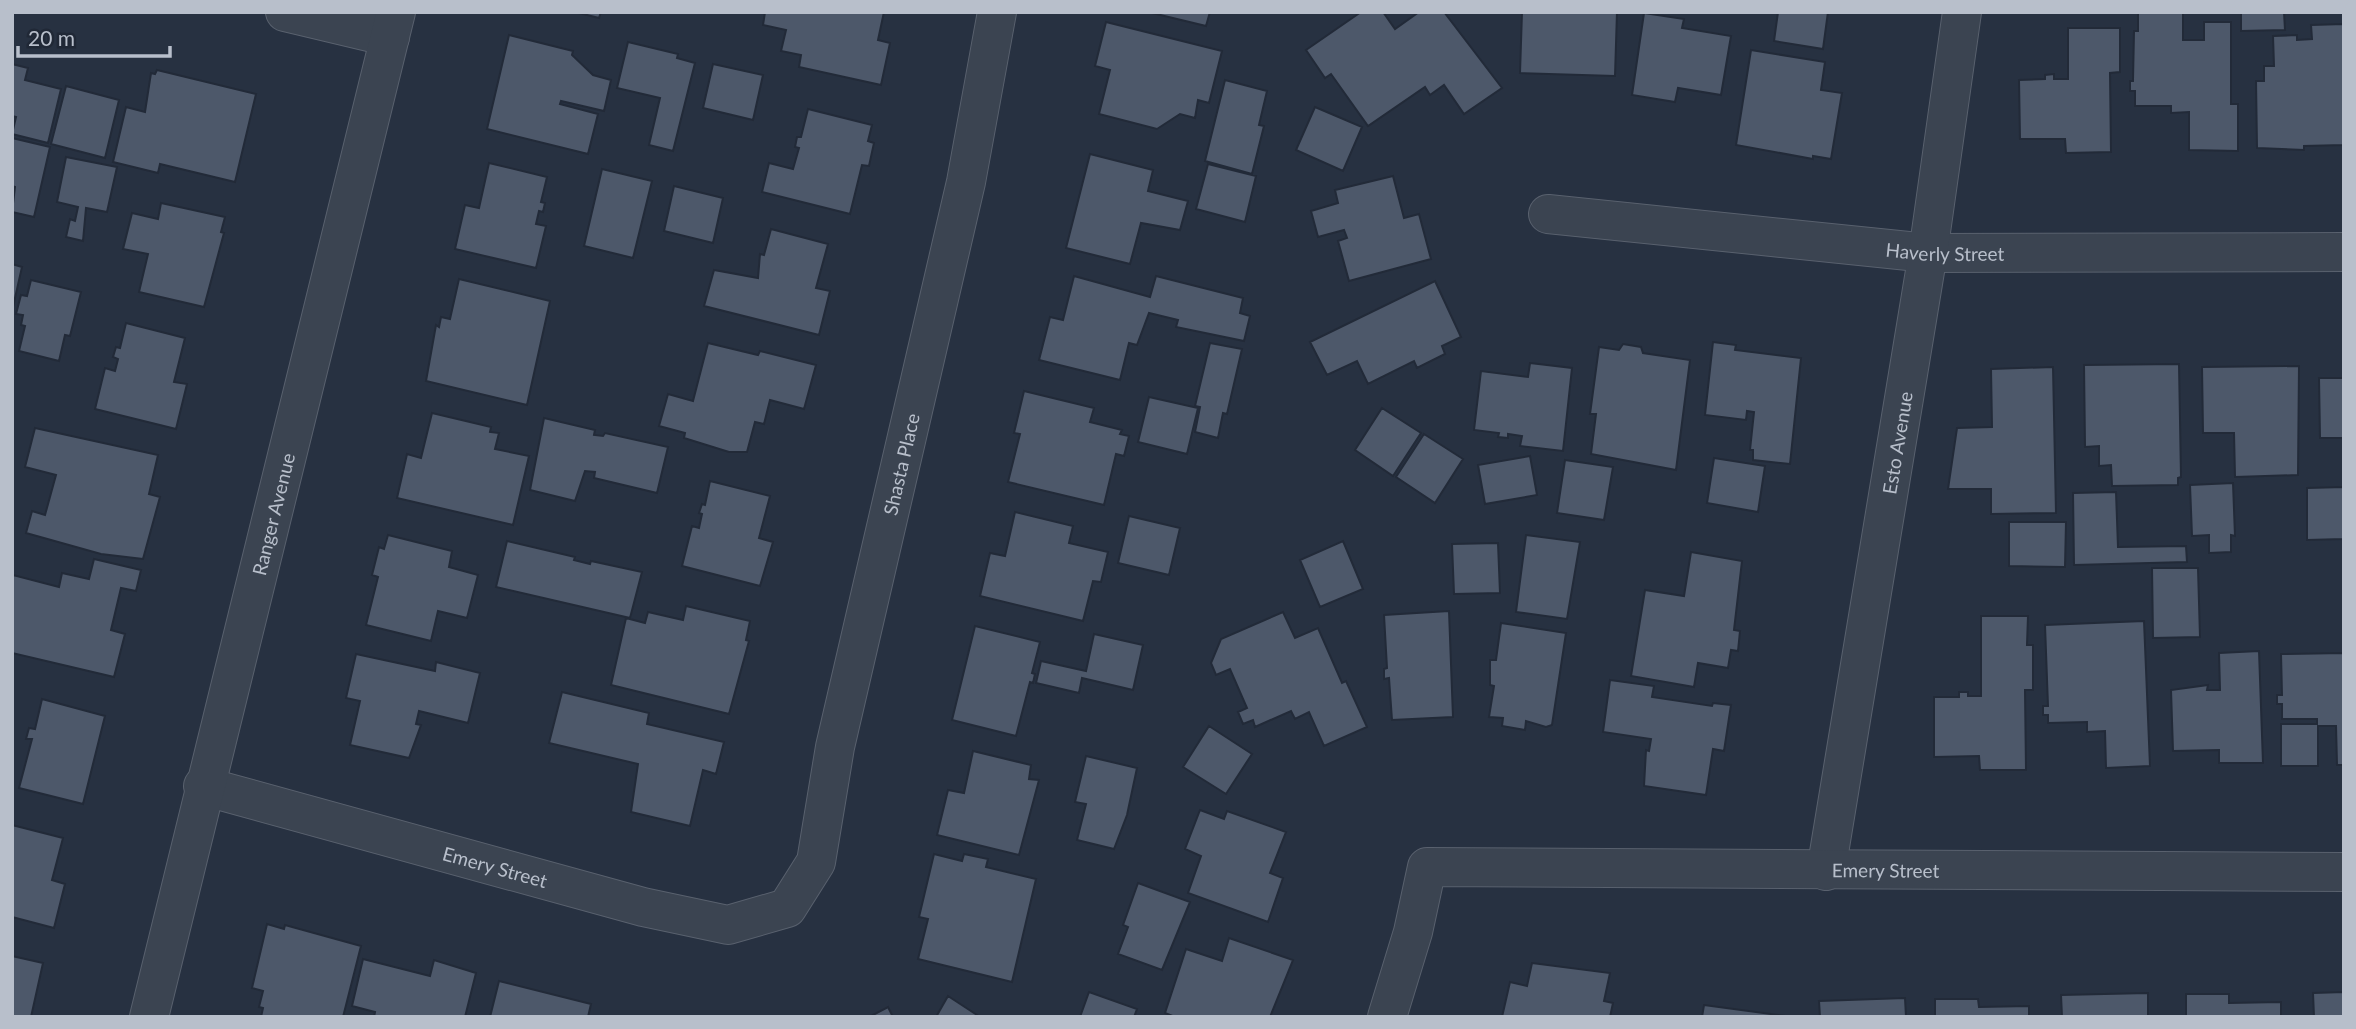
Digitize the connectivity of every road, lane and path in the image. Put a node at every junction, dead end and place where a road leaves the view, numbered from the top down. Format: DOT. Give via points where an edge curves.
graph roads {
  1 [pos="285,12"];
  2 [pos="997,12"];
  3 [pos="1962,12"];
  4 [pos="393,25"];
  5 [pos="1548,214"];
  6 [pos="2344,252"];
  7 [pos="1928,253"];
  8 [pos="203,786"];
  9 [pos="1826,871"];
  10 [pos="2344,872"];
  11 [pos="787,908"];
  12 [pos="149,1017"];
  13 [pos="1387,1017"];
  1 -- 4 [label="street"];
  2 -- 11 [label="street, Shasta Place" via="966,182 835,747 816,862"];
  3 -- 7 [label="street, Esto Avenue"];
  4 -- 8 [label="street, Ranger Avenue"];
  5 -- 7 [label="street, Haverly Street"];
  6 -- 7 [label="street, Haverly Street"];
  7 -- 9 [label="street, Esto Avenue"];
  8 -- 11 [label="street, Emery Street" via="704,920 728,925"];
  8 -- 12 [label="street, Ranger Avenue"];
  9 -- 10 [label="street, Emery Street"];
  9 -- 13 [label="street, Emery Street" via="1427,867"];
}
